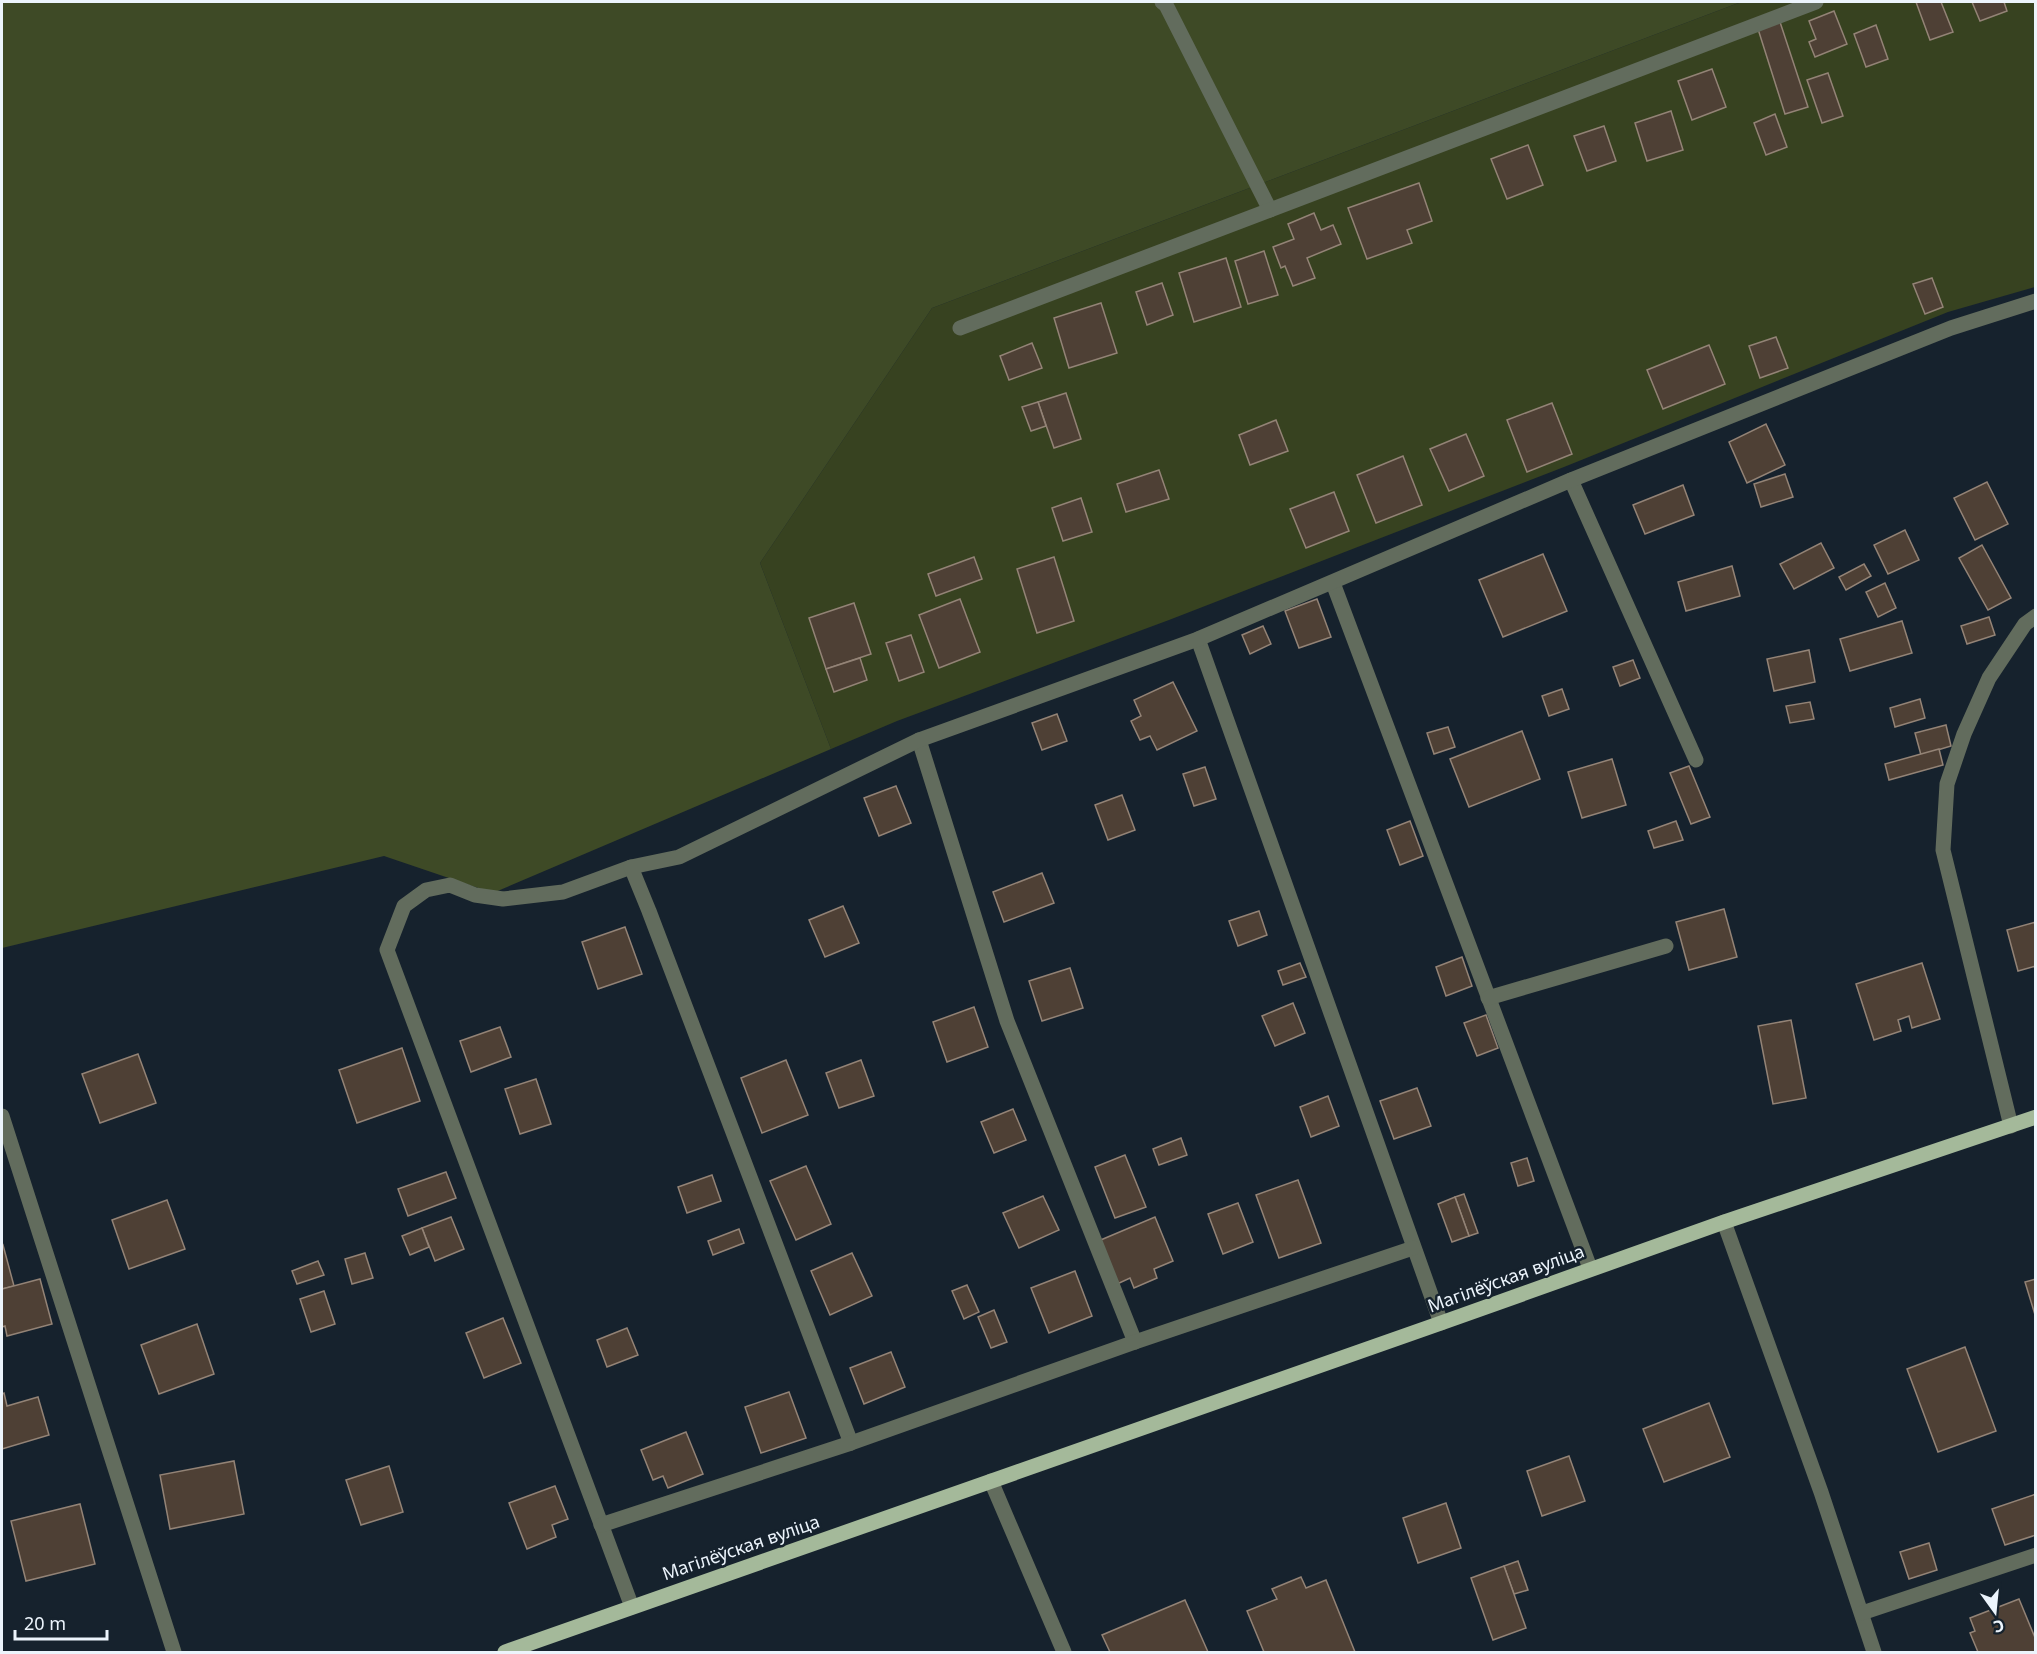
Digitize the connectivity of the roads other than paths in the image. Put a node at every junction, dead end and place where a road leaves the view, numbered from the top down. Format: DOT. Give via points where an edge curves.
graph roads {
  1 [pos="1162,2"];
  2 [pos="1816,2"];
  3 [pos="1270,210"];
  4 [pos="2036,301"];
  5 [pos="960,328"];
  6 [pos="1571,480"];
  7 [pos="1333,582"];
  8 [pos="2036,616"];
  9 [pos="1198,639"];
  10 [pos="919,740"];
  11 [pos="1696,760"];
  12 [pos="631,867"];
  13 [pos="1666,946"];
  14 [pos="1488,998"];
  15 [pos="2,1116"];
  16 [pos="2036,1118"];
  17 [pos="2011,1126"];
  18 [pos="1724,1222"];
  19 [pos="1413,1248"];
  20 [pos="1590,1268"];
  21 [pos="1441,1323"];
  22 [pos="1136,1342"];
  23 [pos="851,1443"];
  24 [pos="991,1482"];
  25 [pos="601,1525"];
  26 [pos="2036,1555"];
  27 [pos="632,1607"];
  28 [pos="1862,1613"];
  29 [pos="174,1653"];
  30 [pos="506,1653"];
  31 [pos="1064,1653"];
  32 [pos="1874,1653"];
  1 -- 3 [label="street"];
  2 -- 3 [label="street"];
  3 -- 5 [label="street"];
  4 -- 6 [label="street" via="1951,328"];
  6 -- 7 [label="street"];
  6 -- 11 [label="street"];
  7 -- 9 [label="street"];
  7 -- 14 [label="street"];
  8 -- 17 [label="street" via="2025,624 1989,678 1964,734 1947,784 1943,850"];
  9 -- 10 [label="street"];
  9 -- 19 [label="street"];
  10 -- 12 [label="street" via="679,857"];
  10 -- 22 [label="street" via="1007,1021"];
  12 -- 23 [label="street"];
  12 -- 25 [label="street" via="563,892 503,898 475,895 450,885 426,890 404,906 387,951"];
  13 -- 14 [label="street"];
  14 -- 20 [label="street"];
  15 -- 29 [label="street"];
  16 -- 17 [label="main road, Магілёўская вуліца"];
  17 -- 18 [label="main road, Магілёўская вуліца"];
  18 -- 20 [label="main road, Магілёўская вуліца"];
  18 -- 28 [label="street"];
  19 -- 21 [label="street"];
  19 -- 22 [label="street"];
  20 -- 21 [label="main road, Магілёўская вуліца"];
  21 -- 24 [label="main road, Магілёўская вуліца"];
  22 -- 23 [label="street"];
  23 -- 25 [label="street"];
  24 -- 27 [label="main road, Магілёўская вуліца"];
  24 -- 31 [label="street"];
  25 -- 27 [label="street"];
  26 -- 28 [label="street"];
  27 -- 30 [label="main road, Магілёўская вуліца"];
  28 -- 32 [label="street"];
}
